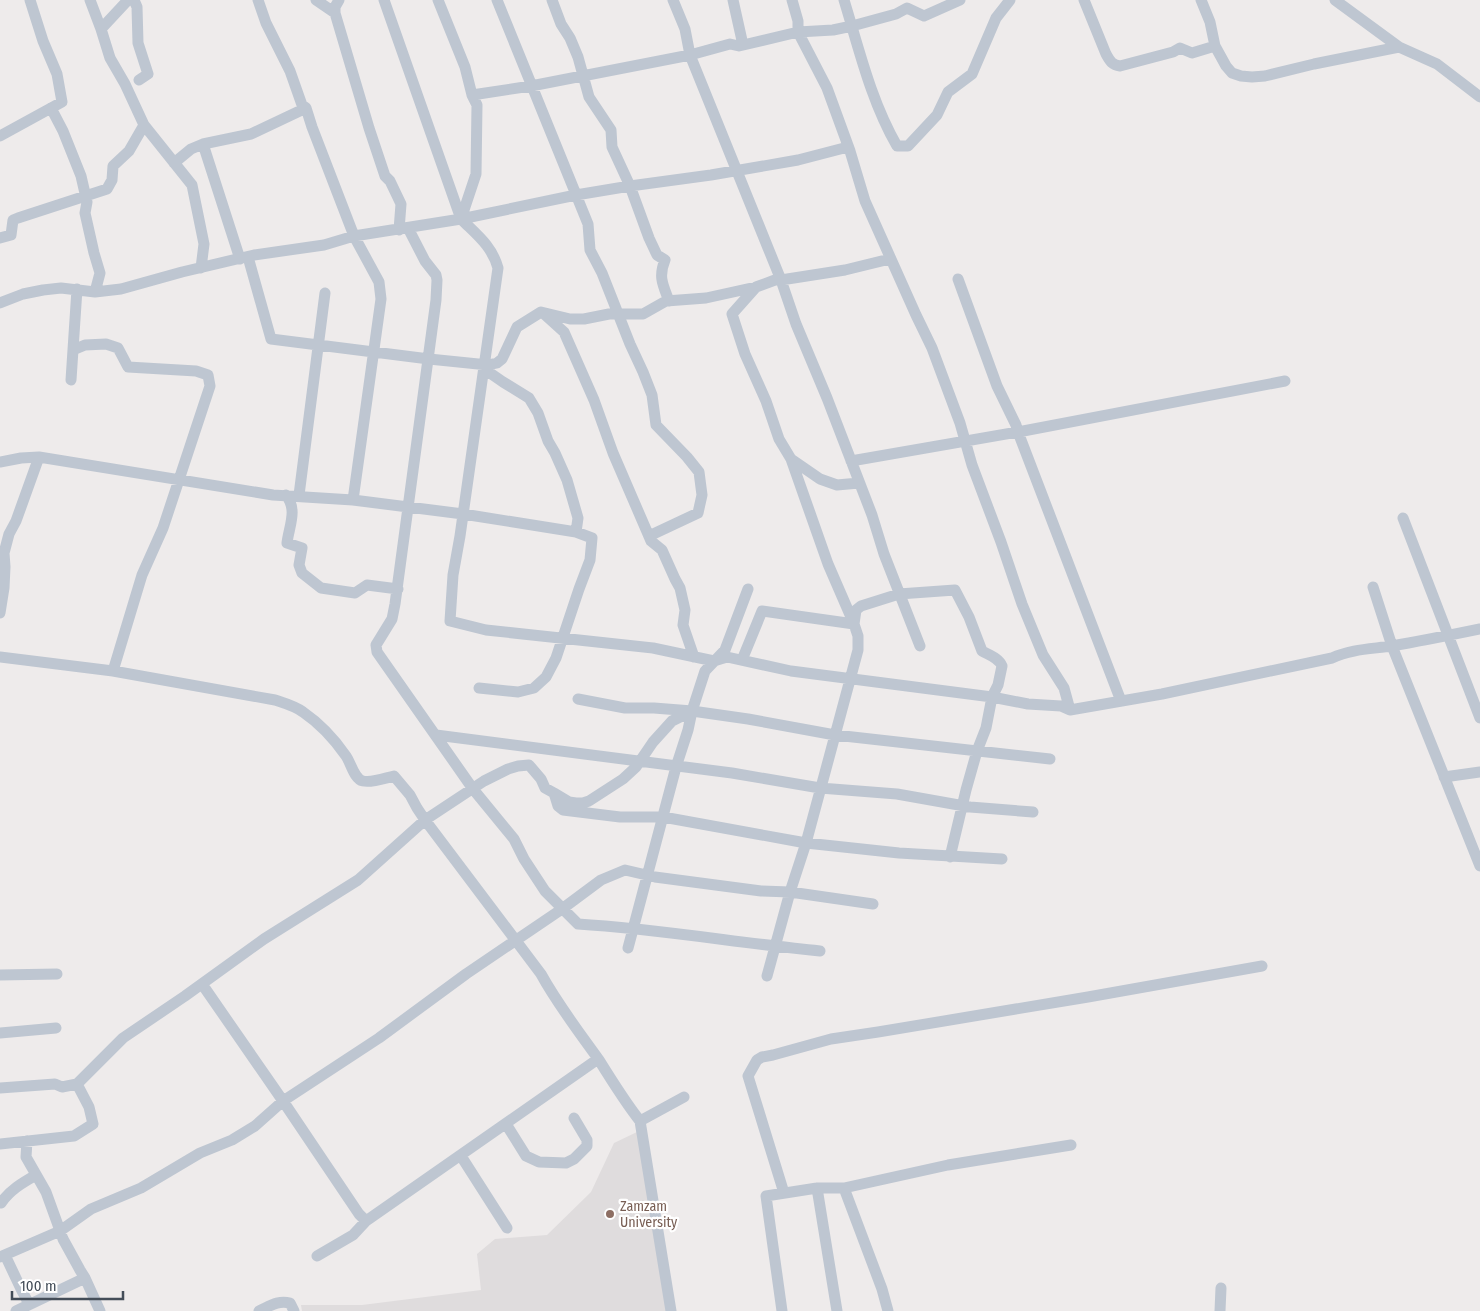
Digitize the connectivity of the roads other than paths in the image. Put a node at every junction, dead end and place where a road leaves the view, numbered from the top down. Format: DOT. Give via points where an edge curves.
graph roads {
  1 [pos="30,0"];
  2 [pos="90,0"];
  3 [pos="128,0"];
  4 [pos="134,0"];
  5 [pos="258,0"];
  6 [pos="316,0"];
  7 [pos="339,0"];
  8 [pos="384,0"];
  9 [pos="438,0"];
  10 [pos="497,0"];
  11 [pos="552,0"];
  12 [pos="672,0"];
  13 [pos="733,0"];
  14 [pos="792,0"];
  15 [pos="844,0"];
  16 [pos="960,0"];
  17 [pos="1010,0"];
  18 [pos="1084,0"];
  19 [pos="1201,0"];
  20 [pos="1335,0"];
  21 [pos="906,4"];
  22 [pos="335,13"];
  23 [pos="852,26"];
  24 [pos="101,29"];
  25 [pos="798,32"];
  26 [pos="744,45"];
  27 [pos="1215,46"];
  28 [pos="1399,48"];
  29 [pos="690,55"];
  30 [pos="583,76"];
  31 [pos="139,80"];
  32 [pos="531,86"];
  33 [pos="472,95"];
  34 [pos="1480,97"];
  35 [pos="51,108"];
  36 [pos="306,108"];
  37 [pos="144,125"];
  38 [pos="0,136"];
  39 [pos="203,144"];
  40 [pos="848,147"];
  41 [pos="174,163"];
  42 [pos="738,171"];
  43 [pos="630,186"];
  44 [pos="576,195"];
  45 [pos="86,196"];
  46 [pos="461,219"];
  47 [pos="403,229"];
  48 [pos="354,236"];
  49 [pos="0,238"];
  50 [pos="244,258"];
  51 [pos="890,259"];
  52 [pos="201,268"];
  53 [pos="958,279"];
  54 [pos="781,280"];
  55 [pos="756,287"];
  56 [pos="76,289"];
  57 [pos="95,292"];
  58 [pos="324,293"];
  59 [pos="670,301"];
  60 [pos="0,303"];
  61 [pos="541,312"];
  62 [pos="619,314"];
  63 [pos="319,344"];
  64 [pos="73,350"];
  65 [pos="374,351"];
  66 [pos="429,359"];
  67 [pos="483,364"];
  68 [pos="71,380"];
  69 [pos="1285,381"];
  70 [pos="1018,432"];
  71 [pos="966,442"];
  72 [pos="39,457"];
  73 [pos="791,459"];
  74 [pos="852,461"];
  75 [pos="0,462"];
  76 [pos="179,480"];
  77 [pos="860,483"];
  78 [pos="286,495"];
  79 [pos="299,495"];
  80 [pos="353,500"];
  81 [pos="408,508"];
  82 [pos="463,514"];
  83 [pos="1403,518"];
  84 [pos="576,532"];
  85 [pos="649,536"];
  86 [pos="1373,587"];
  87 [pos="398,589"];
  88 [pos="748,589"];
  89 [pos="899,594"];
  90 [pos="0,613"];
  91 [pos="854,624"];
  92 [pos="1480,629"];
  93 [pos="1448,636"];
  94 [pos="562,638"];
  95 [pos="920,646"];
  96 [pos="1392,646"];
  97 [pos="0,657"];
  98 [pos="694,657"];
  99 [pos="742,660"];
  100 [pos="714,661"];
  101 [pos="113,671"];
  102 [pos="850,679"];
  103 [pos="479,688"];
  104 [pos="992,697"];
  105 [pos="578,699"];
  106 [pos="1121,701"];
  107 [pos="1070,710"];
  108 [pos="692,711"];
  109 [pos="1480,718"];
  110 [pos="436,735"];
  111 [pos="835,735"];
  112 [pos="977,750"];
  113 [pos="1050,759"];
  114 [pos="640,762"];
  115 [pos="676,767"];
  116 [pos="1480,772"];
  117 [pos="1444,777"];
  118 [pos="820,788"];
  119 [pos="472,789"];
  120 [pos="554,793"];
  121 [pos="963,806"];
  122 [pos="1033,812"];
  123 [pos="663,817"];
  124 [pos="426,820"];
  125 [pos="806,843"];
  126 [pos="950,857"];
  127 [pos="1002,859"];
  128 [pos="1480,866"];
  129 [pos="646,875"];
  130 [pos="790,892"];
  131 [pos="873,904"];
  132 [pos="562,909"];
  133 [pos="633,928"];
  134 [pos="516,941"];
  135 [pos="774,947"];
  136 [pos="628,948"];
  137 [pos="820,951"];
  138 [pos="1262,966"];
  139 [pos="57,974"];
  140 [pos="0,975"];
  141 [pos="767,976"];
  142 [pos="202,984"];
  143 [pos="56,1028"];
  144 [pos="0,1033"];
  145 [pos="598,1059"];
  146 [pos="78,1084"];
  147 [pos="0,1088"];
  148 [pos="684,1097"];
  149 [pos="283,1101"];
  150 [pos="574,1118"];
  151 [pos="640,1120"];
  152 [pos="506,1124"];
  153 [pos="27,1141"];
  154 [pos="0,1144"];
  155 [pos="1071,1145"];
  156 [pos="461,1156"];
  157 [pos="36,1175"];
  158 [pos="817,1188"];
  159 [pos="844,1188"];
  160 [pos="784,1193"];
  161 [pos="1,1203"];
  162 [pos="366,1221"];
  163 [pos="507,1228"];
  164 [pos="60,1230"];
  165 [pos="2,1256"];
  166 [pos="317,1256"];
  167 [pos="85,1278"];
  168 [pos="1221,1288"];
  169 [pos="29,1304"];
  170 [pos="16,1311"];
  171 [pos="100,1311"];
  172 [pos="259,1311"];
  173 [pos="294,1311"];
  174 [pos="671,1311"];
  175 [pos="782,1311"];
  176 [pos="837,1311"];
  177 [pos="888,1311"];
  178 [pos="1220,1311"];
  1 -- 35 [label="street" via="59,84 62,102"];
  2 -- 24 [label="street"];
  3 -- 24 [label="street"];
  4 -- 31 [label="street" via="138,43 148,74"];
  5 -- 36 [label="street"];
  6 -- 22 [label="street"];
  7 -- 22 [label="street"];
  8 -- 46 [label="street"];
  9 -- 33 [label="street" via="465,68"];
  10 -- 32 [label="street"];
  11 -- 30 [label="street" via="578,57"];
  12 -- 29 [label="street" via="685,29"];
  13 -- 26 [label="street"];
  14 -- 25 [label="street"];
  15 -- 23 [label="street"];
  16 -- 21 [label="street" via="924,16"];
  17 -- 23 [label="street" via="996,18 972,74 948,92 937,115 908,146 897,146 888,128"];
  18 -- 27 [label="street" via="1106,54 1115,65 1180,48 1192,53"];
  19 -- 27 [label="street"];
  20 -- 28 [label="street"];
  21 -- 23 [label="street" via="896,14"];
  22 -- 47 [label="street" via="385,176 401,204"];
  23 -- 25 [label="street"];
  24 -- 37 [label="street" via="110,58"];
  25 -- 26 [label="street"];
  25 -- 40 [label="street" via="827,88"];
  26 -- 29 [label="street" via="730,44"];
  27 -- 28 [label="street" via="1232,73 1252,77"];
  28 -- 34 [label="street" via="1437,64"];
  29 -- 30 [label="street"];
  29 -- 42 [label="street"];
  30 -- 32 [label="street"];
  30 -- 43 [label="street" via="589,97 611,130 612,148"];
  32 -- 33 [label="street"];
  32 -- 44 [label="street"];
  33 -- 46 [label="street" via="477,105 476,174"];
  35 -- 38 [label="street"];
  35 -- 45 [label="street" via="81,176"];
  36 -- 39 [label="street" via="251,134"];
  36 -- 48 [label="street"];
  37 -- 41 [label="street"];
  37 -- 45 [label="street" via="129,151 114,166 107,189"];
  39 -- 41 [label="street"];
  39 -- 50 [label="street"];
  40 -- 42 [label="street"];
  40 -- 51 [label="street" via="865,201"];
  41 -- 52 [label="street" via="194,190 204,244"];
  42 -- 43 [label="street"];
  42 -- 54 [label="street"];
  43 -- 44 [label="street"];
  43 -- 59 [label="street" via="657,255 665,260 661,280"];
  44 -- 46 [label="street"];
  44 -- 62 [label="street" via="588,224 590,250"];
  45 -- 49 [label="street" via="13,220 11,235"];
  45 -- 57 [label="street" via="85,213 100,273"];
  46 -- 47 [label="street"];
  46 -- 67 [label="street" via="487,244 498,268"];
  47 -- 48 [label="street"];
  47 -- 66 [label="street" via="437,280"];
  48 -- 50 [label="street" via="324,245"];
  48 -- 65 [label="street" via="381,290"];
  50 -- 52 [label="street"];
  50 -- 63 [label="street" via="271,339"];
  51 -- 54 [label="street"];
  51 -- 71 [label="street" via="932,348"];
  52 -- 57 [label="street" via="121,289"];
  53 -- 70 [label="street" via="997,386"];
  54 -- 55 [label="street" via="768,281"];
  54 -- 74 [label="street"];
  55 -- 59 [label="street" via="706,298"];
  55 -- 73 [label="street" via="732,314 779,439"];
  56 -- 57 [label="street"];
  56 -- 60 [label="street" via="43,290"];
  56 -- 64 [label="street"];
  58 -- 63 [label="street"];
  59 -- 62 [label="street" via="643,314"];
  61 -- 62 [label="street" via="570,319"];
  61 -- 67 [label="street" via="517,326 502,359 497,363"];
  61 -- 85 [label="street" via="564,332"];
  62 -- 85 [label="street" via="652,395 656,425 699,472 702,495 698,513"];
  63 -- 65 [label="street"];
  63 -- 79 [label="street"];
  64 -- 68 [label="street"];
  64 -- 76 [label="street" via="85,345 106,344 118,348 128,367 196,371 208,375 210,386"];
  65 -- 66 [label="street"];
  65 -- 80 [label="street"];
  66 -- 67 [label="street"];
  66 -- 81 [label="street"];
  67 -- 82 [label="street"];
  67 -- 84 [label="street" via="490,373 529,398 538,413 567,480 578,518"];
  69 -- 70 [label="street"];
  70 -- 71 [label="street"];
  70 -- 106 [label="street"];
  71 -- 74 [label="street"];
  71 -- 107 [label="street" via="1022,604 1043,655 1064,688"];
  72 -- 75 [label="street"];
  72 -- 76 [label="street"];
  72 -- 90 [label="street" via="4,552 6,567"];
  73 -- 77 [label="street" via="820,479 837,485"];
  73 -- 91 [label="street" via="828,564"];
  74 -- 77 [label="street"];
  76 -- 78 [label="street"];
  76 -- 101 [label="street" via="163,528 142,575"];
  77 -- 89 [label="street"];
  78 -- 79 [label="street"];
  78 -- 87 [label="street" via="293,513 287,543 302,548 299,565 302,573 326,589 355,593 367,585"];
  79 -- 80 [label="street"];
  80 -- 81 [label="street"];
  81 -- 82 [label="street"];
  81 -- 87 [label="street"];
  82 -- 84 [label="street"];
  82 -- 94 [label="street" via="453,575 450,621 486,630"];
  83 -- 93 [label="street"];
  84 -- 94 [label="street" via="592,538 590,560"];
  85 -- 98 [label="street" via="662,550 680,588 683,625"];
  86 -- 96 [label="street"];
  87 -- 110 [label="street" via="392,619 376,645 377,652"];
  88 -- 100 [label="street" via="725,650"];
  89 -- 91 [label="street" via="861,606 856,610"];
  89 -- 95 [label="street"];
  89 -- 104 [label="street" via="955,590 982,652 1001,663 998,686"];
  91 -- 99 [label="street" via="762,612"];
  91 -- 102 [label="street" via="858,650"];
  92 -- 93 [label="street"];
  93 -- 96 [label="street"];
  93 -- 109 [label="street"];
  94 -- 98 [label="street" via="653,648"];
  94 -- 103 [label="street" via="546,677 534,688 518,692"];
  96 -- 106 [label="street" via="1343,653 1332,658"];
  96 -- 117 [label="street"];
  97 -- 101 [label="street"];
  98 -- 100 [label="street"];
  99 -- 100 [label="street" via="728,657"];
  99 -- 102 [label="street"];
  100 -- 108 [label="street" via="705,671"];
  101 -- 124 [label="street" via="275,700 296,707 336,744 360,780 394,776"];
  102 -- 104 [label="street"];
  102 -- 111 [label="street"];
  104 -- 107 [label="street"];
  104 -- 112 [label="street" via="986,728"];
  105 -- 108 [label="street" via="625,708"];
  106 -- 107 [label="street"];
  108 -- 111 [label="street"];
  108 -- 114 [label="street" via="672,721"];
  108 -- 115 [label="street"];
  110 -- 114 [label="street"];
  110 -- 119 [label="street"];
  111 -- 112 [label="street"];
  111 -- 118 [label="street"];
  112 -- 113 [label="street"];
  112 -- 121 [label="street"];
  114 -- 115 [label="street"];
  114 -- 120 [label="street" via="624,779 589,801 569,802"];
  115 -- 118 [label="street"];
  115 -- 123 [label="street"];
  116 -- 117 [label="street"];
  117 -- 128 [label="street"];
  118 -- 121 [label="street" via="897,794"];
  118 -- 125 [label="street"];
  119 -- 120 [label="street" via="508,769 529,765 546,788"];
  119 -- 124 [label="street"];
  119 -- 132 [label="street" via="514,839 545,890"];
  120 -- 123 [label="street" via="558,806 563,810 620,817"];
  121 -- 122 [label="street"];
  121 -- 126 [label="street"];
  123 -- 125 [label="street"];
  123 -- 129 [label="street"];
  124 -- 134 [label="street"];
  124 -- 142 [label="street" via="358,880"];
  125 -- 126 [label="street"];
  125 -- 130 [label="street"];
  126 -- 127 [label="street"];
  129 -- 130 [label="street"];
  129 -- 132 [label="street" via="625,870 601,880"];
  129 -- 133 [label="street"];
  130 -- 131 [label="street"];
  130 -- 135 [label="street"];
  132 -- 133 [label="street" via="578,924"];
  132 -- 134 [label="street"];
  133 -- 135 [label="street"];
  133 -- 136 [label="street"];
  134 -- 145 [label="street"];
  134 -- 149 [label="street" via="380,1038"];
  135 -- 137 [label="street"];
  135 -- 141 [label="street"];
  138 -- 160 [label="street" via="831,1039 762,1057 748,1076"];
  139 -- 140 [label="street"];
  142 -- 146 [label="street" via="123,1038"];
  142 -- 149 [label="street"];
  143 -- 144 [label="street"];
  145 -- 151 [label="street"];
  145 -- 152 [label="street"];
  146 -- 147 [label="street"];
  146 -- 153 [label="street" via="93,1124 74,1136"];
  148 -- 151 [label="street"];
  149 -- 162 [label="street"];
  149 -- 164 [label="street" via="255,1126 232,1140 92,1210"];
  150 -- 152 [label="street" via="587,1140 587,1146 566,1163 539,1162 526,1156"];
  151 -- 174 [label="street"];
  152 -- 156 [label="street"];
  153 -- 154 [label="street"];
  153 -- 157 [label="street" via="26,1157"];
  155 -- 159 [label="street" via="948,1165"];
  156 -- 162 [label="street"];
  156 -- 163 [label="street"];
  157 -- 161 [label="street" via="14,1188"];
  157 -- 164 [label="street"];
  158 -- 159 [label="street"];
  158 -- 160 [label="street"];
  158 -- 176 [label="street"];
  159 -- 177 [label="street"];
  160 -- 175 [label="street" via="766,1196"];
  162 -- 166 [label="street" via="353,1235"];
  164 -- 165 [label="street"];
  164 -- 167 [label="street"];
  165 -- 169 [label="street"];
  167 -- 169 [label="street"];
  167 -- 171 [label="street"];
  168 -- 178 [label="street"];
  169 -- 170 [label="street"];
  172 -- 173 [label="street" via="283,1301 290,1303"];
}
